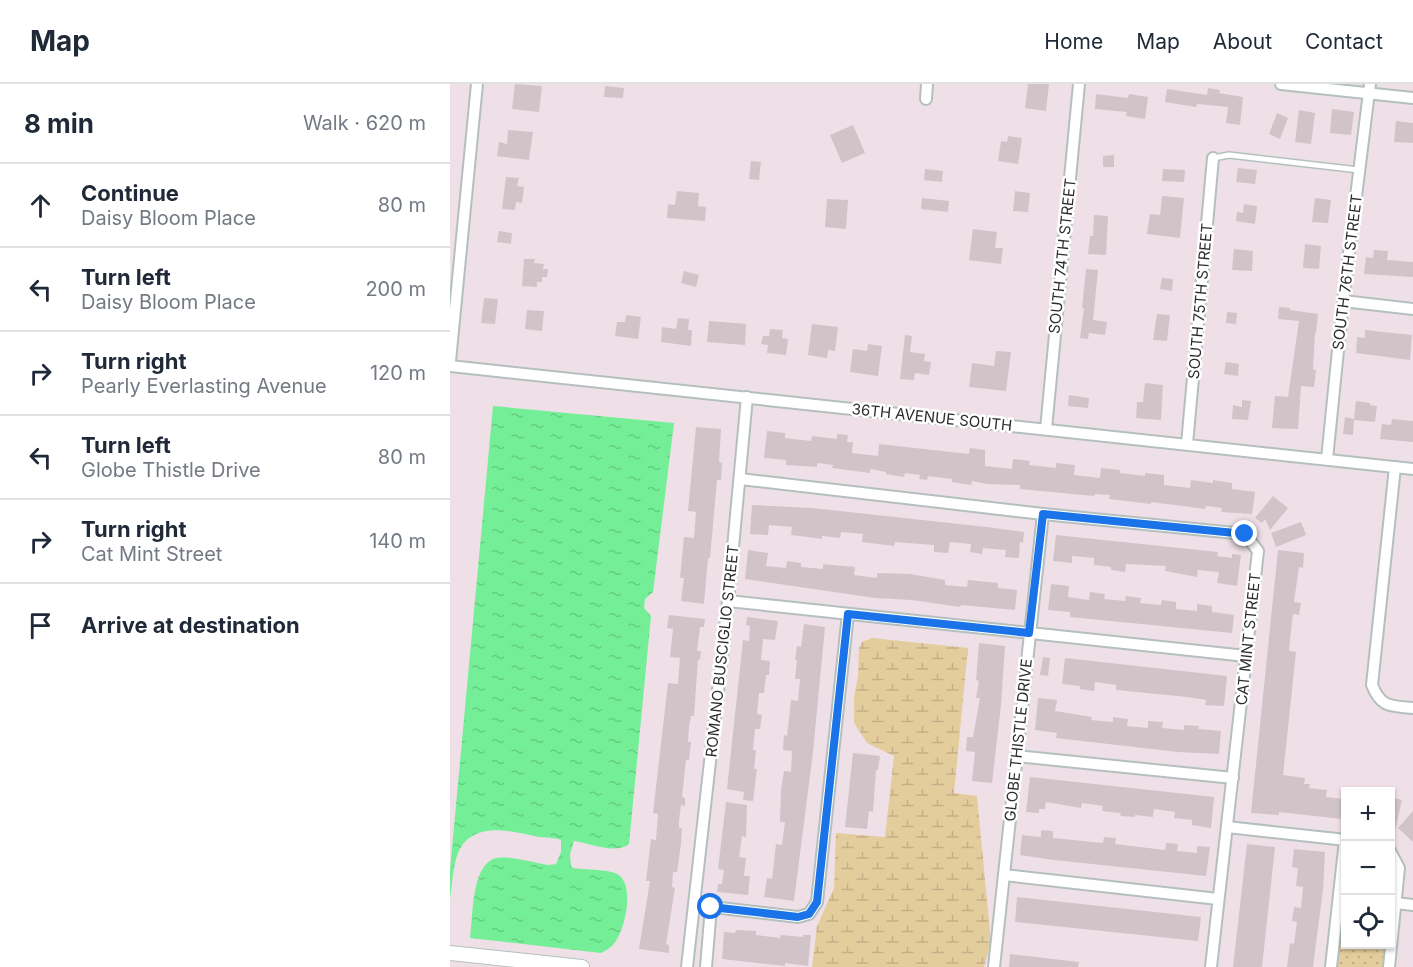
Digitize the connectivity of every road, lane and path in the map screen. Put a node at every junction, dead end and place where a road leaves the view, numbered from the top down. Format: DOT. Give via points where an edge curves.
graph roads {
  1 [pos="477,84"];
  2 [pos="927,84"];
  3 [pos="1079,84"];
  4 [pos="1281,84"];
  5 [pos="1370,89"];
  6 [pos="1413,98"];
  7 [pos="926,99"];
  8 [pos="1213,158"];
  9 [pos="1359,170"];
  10 [pos="1343,301"];
  11 [pos="1413,309"];
  12 [pos="450,364"];
  13 [pos="747,397"];
  14 [pos="1046,429"];
  15 [pos="1186,444"];
  16 [pos="1327,459"];
  17 [pos="1395,467"];
  18 [pos="1413,469"];
  19 [pos="740,479"];
  20 [pos="1043,514"];
  21 [pos="728,601"];
  22 [pos="848,614"];
  23 [pos="1029,633"];
  24 [pos="1246,656"];
  25 [pos="1413,708"];
  26 [pos="1016,756"];
  27 [pos="1233,778"];
  28 [pos="1227,827"];
  29 [pos="1341,840"];
  30 [pos="1345,841"];
  31 [pos="1395,860"];
  32 [pos="1004,875"];
  33 [pos="1218,898"];
  34 [pos="1396,903"];
  35 [pos="695,905"];
  36 [pos="1413,905"];
  37 [pos="711,907"];
  38 [pos="450,953"];
  39 [pos="582,967"];
  40 [pos="687,967"];
  41 [pos="706,967"];
  42 [pos="994,967"];
  43 [pos="1211,967"];
  44 [pos="1331,967"];
  45 [pos="1389,967"];
  1 -- 12 [label="street"];
  2 -- 7 [label="street"];
  3 -- 14 [label="street, SOUTH 74TH STREET"];
  4 -- 5 [label="street"];
  5 -- 6 [label="street"];
  5 -- 9 [label="street, SOUTH 76TH STREET"];
  8 -- 9 [label="lane" via="1229,155"];
  8 -- 15 [label="street, SOUTH 75TH STREET"];
  9 -- 10 [label="street, SOUTH 76TH STREET"];
  10 -- 11 [label="street"];
  10 -- 16 [label="street, SOUTH 76TH STREET"];
  12 -- 13 [label="street, 36TH AVENUE SOUTH"];
  13 -- 14 [label="street, 36TH AVENUE SOUTH"];
  13 -- 19 [label="street, ROMANO BUSCIGLIO STREET"];
  14 -- 15 [label="street, 36TH AVENUE SOUTH"];
  15 -- 16 [label="street, 36TH AVENUE SOUTH"];
  16 -- 17 [label="street, 36TH AVENUE SOUTH"];
  17 -- 18 [label="street, 36TH AVENUE SOUTH"];
  17 -- 25 [label="street" via="1372,685 1377,698 1388,706"];
  19 -- 20 [label="street, CAT MINT STREET"];
  19 -- 21 [label="street, ROMANO BUSCIGLIO STREET"];
  20 -- 23 [label="street, GLOBE THISTLE DRIVE"];
  20 -- 24 [label="street, CAT MINT STREET" via="1245,534 1258,551"];
  21 -- 22 [label="street"];
  21 -- 35 [label="street, ROMANO BUSCIGLIO STREET"];
  22 -- 23 [label="street"];
  22 -- 37 [label="street" via="817,902 809,914 798,917"];
  23 -- 24 [label="street"];
  23 -- 26 [label="street, GLOBE THISTLE DRIVE"];
  24 -- 27 [label="street, CAT MINT STREET"];
  26 -- 27 [label="street"];
  26 -- 32 [label="street, GLOBE THISTLE DRIVE"];
  27 -- 28 [label="street, CAT MINT STREET"];
  28 -- 29 [label="street"];
  28 -- 33 [label="street, CAT MINT STREET"];
  30 -- 44 [label="street"];
  31 -- 34 [label="street" via="1399,868"];
  32 -- 33 [label="street"];
  32 -- 42 [label="street, GLOBE THISTLE DRIVE"];
  33 -- 43 [label="street, CAT MINT STREET"];
  34 -- 36 [label="street"];
  34 -- 45 [label="street"];
  35 -- 37 [label="street"];
  35 -- 40 [label="street, ROMANO BUSCIGLIO STREET"];
  37 -- 41 [label="street"];
  38 -- 39 [label="street"];
}
